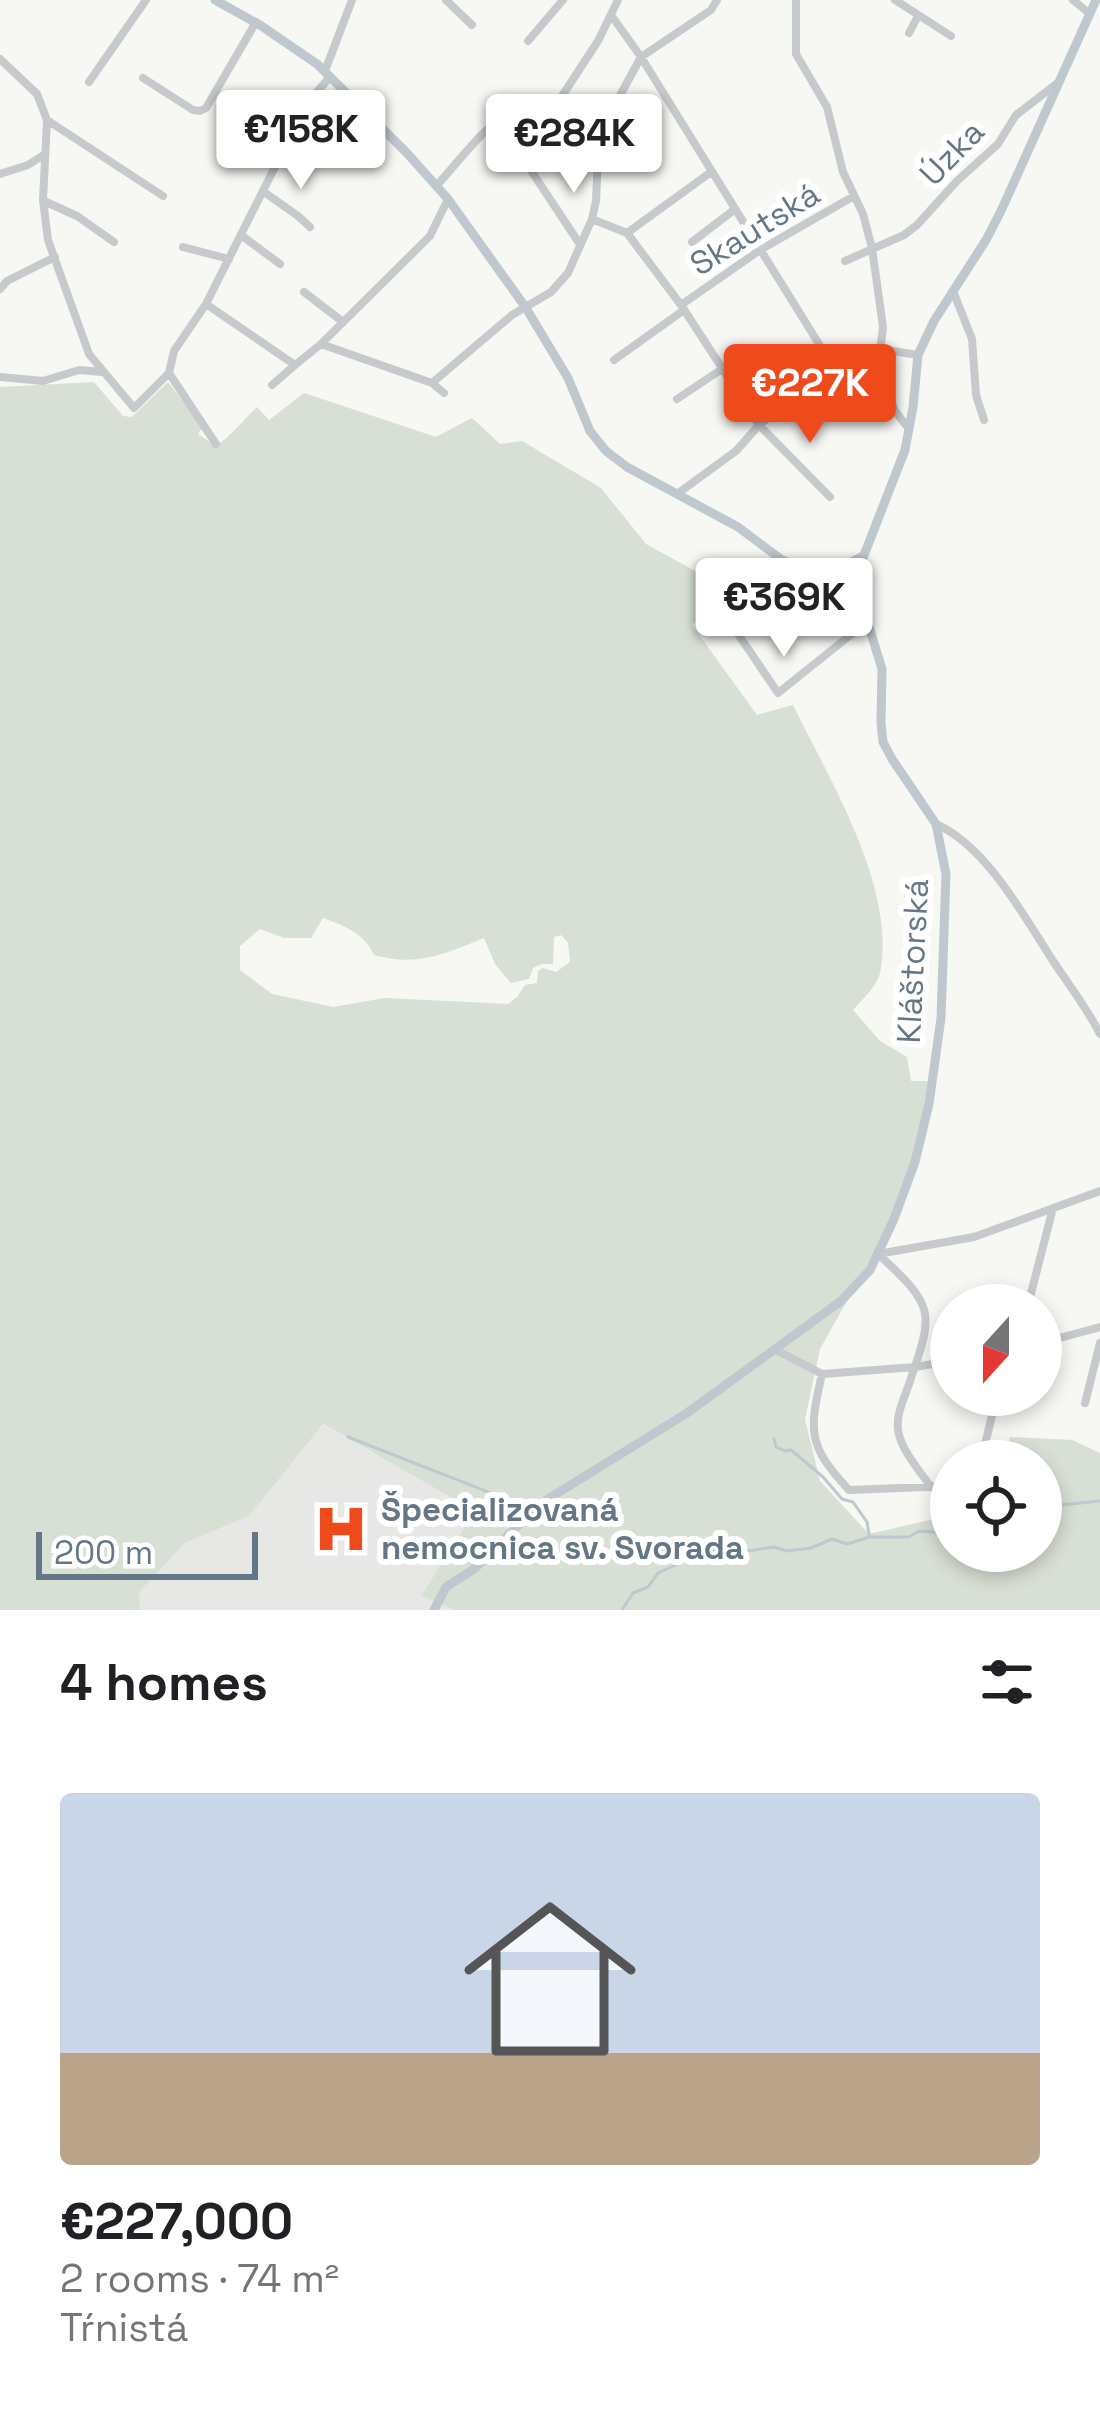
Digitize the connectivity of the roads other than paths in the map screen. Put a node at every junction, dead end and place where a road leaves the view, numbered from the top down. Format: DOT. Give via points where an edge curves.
graph roads {
  1 [pos="146,0"];
  2 [pos="215,0"];
  3 [pos="446,0"];
  4 [pos="563,0"];
  5 [pos="618,0"];
  6 [pos="717,0"];
  7 [pos="796,0"];
  8 [pos="895,0"];
  9 [pos="1073,0"];
  10 [pos="1096,0"];
  11 [pos="348,2"];
  12 [pos="1090,14"];
  13 [pos="611,15"];
  14 [pos="918,16"];
  15 [pos="256,22"];
  16 [pos="472,26"];
  17 [pos="909,33"];
  18 [pos="951,36"];
  19 [pos="528,41"];
  20 [pos="641,57"];
  21 [pos="0,59"];
  22 [pos="327,74"];
  23 [pos="143,78"];
  24 [pos="1060,81"];
  25 [pos="89,82"];
  26 [pos="46,120"];
  27 [pos="43,156"];
  28 [pos="532,172"];
  29 [pos="711,172"];
  30 [pos="0,174"];
  31 [pos="436,186"];
  32 [pos="263,192"];
  33 [pos="163,196"];
  34 [pos="854,196"];
  35 [pos="448,199"];
  36 [pos="43,200"];
  37 [pos="734,210"];
  38 [pos="592,219"];
  39 [pos="310,227"];
  40 [pos="627,232"];
  41 [pos="242,235"];
  42 [pos="114,242"];
  43 [pos="692,242"];
  44 [pos="580,244"];
  45 [pos="183,247"];
  46 [pos="872,248"];
  47 [pos="760,250"];
  48 [pos="55,257"];
  49 [pos="229,259"];
  50 [pos="844,261"];
  51 [pos="280,264"];
  52 [pos="0,290"];
  53 [pos="304,292"];
  54 [pos="953,292"];
  55 [pos="206,304"];
  56 [pos="683,307"];
  57 [pos="526,308"];
  58 [pos="344,322"];
  59 [pos="321,344"];
  60 [pos="880,349"];
  61 [pos="918,355"];
  62 [pos="614,360"];
  63 [pos="879,361"];
  64 [pos="295,365"];
  65 [pos="722,368"];
  66 [pos="103,372"];
  67 [pos="169,374"];
  68 [pos="0,376"];
  69 [pos="840,378"];
  70 [pos="432,383"];
  71 [pos="272,385"];
  72 [pos="443,393"];
  73 [pos="677,399"];
  74 [pos="984,420"];
  75 [pos="759,425"];
  76 [pos="910,430"];
  77 [pos="216,444"];
  78 [pos="677,494"];
  79 [pos="830,497"];
  80 [pos="863,556"];
  81 [pos="831,573"];
  82 [pos="859,590"];
  83 [pos="716,600"];
  84 [pos="868,621"];
  85 [pos="936,824"];
  86 [pos="1100,1034"];
  87 [pos="1100,1191"];
  88 [pos="1054,1207"];
  89 [pos="878,1254"];
  90 [pos="1034,1284"];
  91 [pos="1100,1327"];
  92 [pos="1062,1337"];
  93 [pos="1100,1343"];
  94 [pos="776,1350"];
  95 [pos="930,1364"];
  96 [pos="915,1367"];
  97 [pos="822,1373"];
  98 [pos="1085,1403"];
  99 [pos="930,1485"];
  100 [pos="930,1487"];
  101 [pos="434,1610"];
  1 -- 25 [label="street"];
  2 -- 15 [label="street"];
  3 -- 16 [label="street"];
  4 -- 19 [label="street"];
  5 -- 13 [label="street"];
  6 -- 20 [label="street"];
  7 -- 34 [label="street" via="796,54 827,107"];
  8 -- 14 [label="street"];
  9 -- 12 [label="street"];
  10 -- 12 [label="street, Kláštorská"];
  11 -- 22 [label="street"];
  12 -- 24 [label="street, Kláštorská"];
  13 -- 20 [label="street"];
  13 -- 31 [label="street" via="547,119 507,114"];
  14 -- 17 [label="street"];
  14 -- 18 [label="street"];
  15 -- 22 [label="street"];
  15 -- 23 [label="street" via="200,111"];
  20 -- 29 [label="street"];
  20 -- 38 [label="street" via="599,134"];
  21 -- 26 [label="street" via="37,94"];
  22 -- 31 [label="street"];
  22 -- 32 [label="street"];
  24 -- 46 [label="street, Úzka" via="1016,115 998,144 917,225"];
  24 -- 54 [label="street, Kláštorská" via="1001,211"];
  26 -- 27 [label="street"];
  26 -- 33 [label="street"];
  27 -- 30 [label="street"];
  27 -- 36 [label="street"];
  28 -- 44 [label="street"];
  29 -- 37 [label="street"];
  29 -- 40 [label="street"];
  31 -- 35 [label="street"];
  32 -- 39 [label="street"];
  32 -- 41 [label="street"];
  34 -- 46 [label="street"];
  34 -- 47 [label="street, Skautská"];
  35 -- 57 [label="street"];
  35 -- 58 [label="street" via="430,236"];
  36 -- 42 [label="street"];
  36 -- 48 [label="street"];
  37 -- 43 [label="street"];
  37 -- 47 [label="street"];
  38 -- 40 [label="street"];
  38 -- 44 [label="street"];
  40 -- 56 [label="street"];
  41 -- 49 [label="street"];
  41 -- 51 [label="street"];
  44 -- 57 [label="street" via="568,273"];
  45 -- 49 [label="street"];
  46 -- 50 [label="street, Úzka"];
  46 -- 60 [label="street"];
  47 -- 56 [label="street, Skautská"];
  47 -- 69 [label="street"];
  48 -- 52 [label="street"];
  48 -- 66 [label="street"];
  49 -- 55 [label="street"];
  53 -- 58 [label="street"];
  54 -- 61 [label="street, Kláštorská"];
  54 -- 74 [label="street" via="972,339"];
  55 -- 64 [label="street"];
  55 -- 67 [label="street" via="174,351"];
  56 -- 62 [label="street, Skautská"];
  56 -- 65 [label="street"];
  57 -- 70 [label="street"];
  57 -- 78 [label="street" via="606,451"];
  58 -- 59 [label="street"];
  59 -- 64 [label="street"];
  59 -- 70 [label="street"];
  60 -- 61 [label="street"];
  60 -- 63 [label="street"];
  61 -- 76 [label="street, Kláštorská"];
  63 -- 69 [label="street"];
  63 -- 76 [label="street"];
  64 -- 71 [label="street"];
  65 -- 73 [label="street"];
  65 -- 75 [label="street"];
  66 -- 67 [label="street" via="134,408"];
  66 -- 68 [label="street" via="43,381"];
  67 -- 77 [label="street"];
  69 -- 75 [label="street"];
  70 -- 72 [label="street"];
  75 -- 78 [label="street"];
  75 -- 79 [label="street"];
  76 -- 80 [label="street, Kláštorská"];
  78 -- 81 [label="street" via="782,560"];
  80 -- 81 [label="street"];
  80 -- 82 [label="street, Kláštorská"];
  81 -- 82 [label="street"];
  82 -- 84 [label="street, Kláštorská"];
  83 -- 84 [label="street" via="778,693"];
  84 -- 85 [label="street, Kláštorská" via="882,669 884,742"];
  85 -- 86 [label="street" via="974,851 1013,900"];
  85 -- 89 [label="street, Kláštorská" via="946,886 929,1104"];
  87 -- 88 [label="street"];
  88 -- 89 [label="street" via="974,1237"];
  88 -- 90 [label="street"];
  89 -- 94 [label="street, Kláštorská" via="857,1287"];
  89 -- 96 [label="street" via="926,1312"];
  91 -- 92 [label="street"];
  93 -- 98 [label="street"];
  94 -- 97 [label="street"];
  94 -- 101 [label="street, Kláštorská" via="540,1504 446,1587"];
  95 -- 96 [label="street"];
  96 -- 97 [label="street"];
  96 -- 99 [label="street" via="898,1434"];
  97 -- 100 [label="street" via="814,1438 849,1490"];
}
